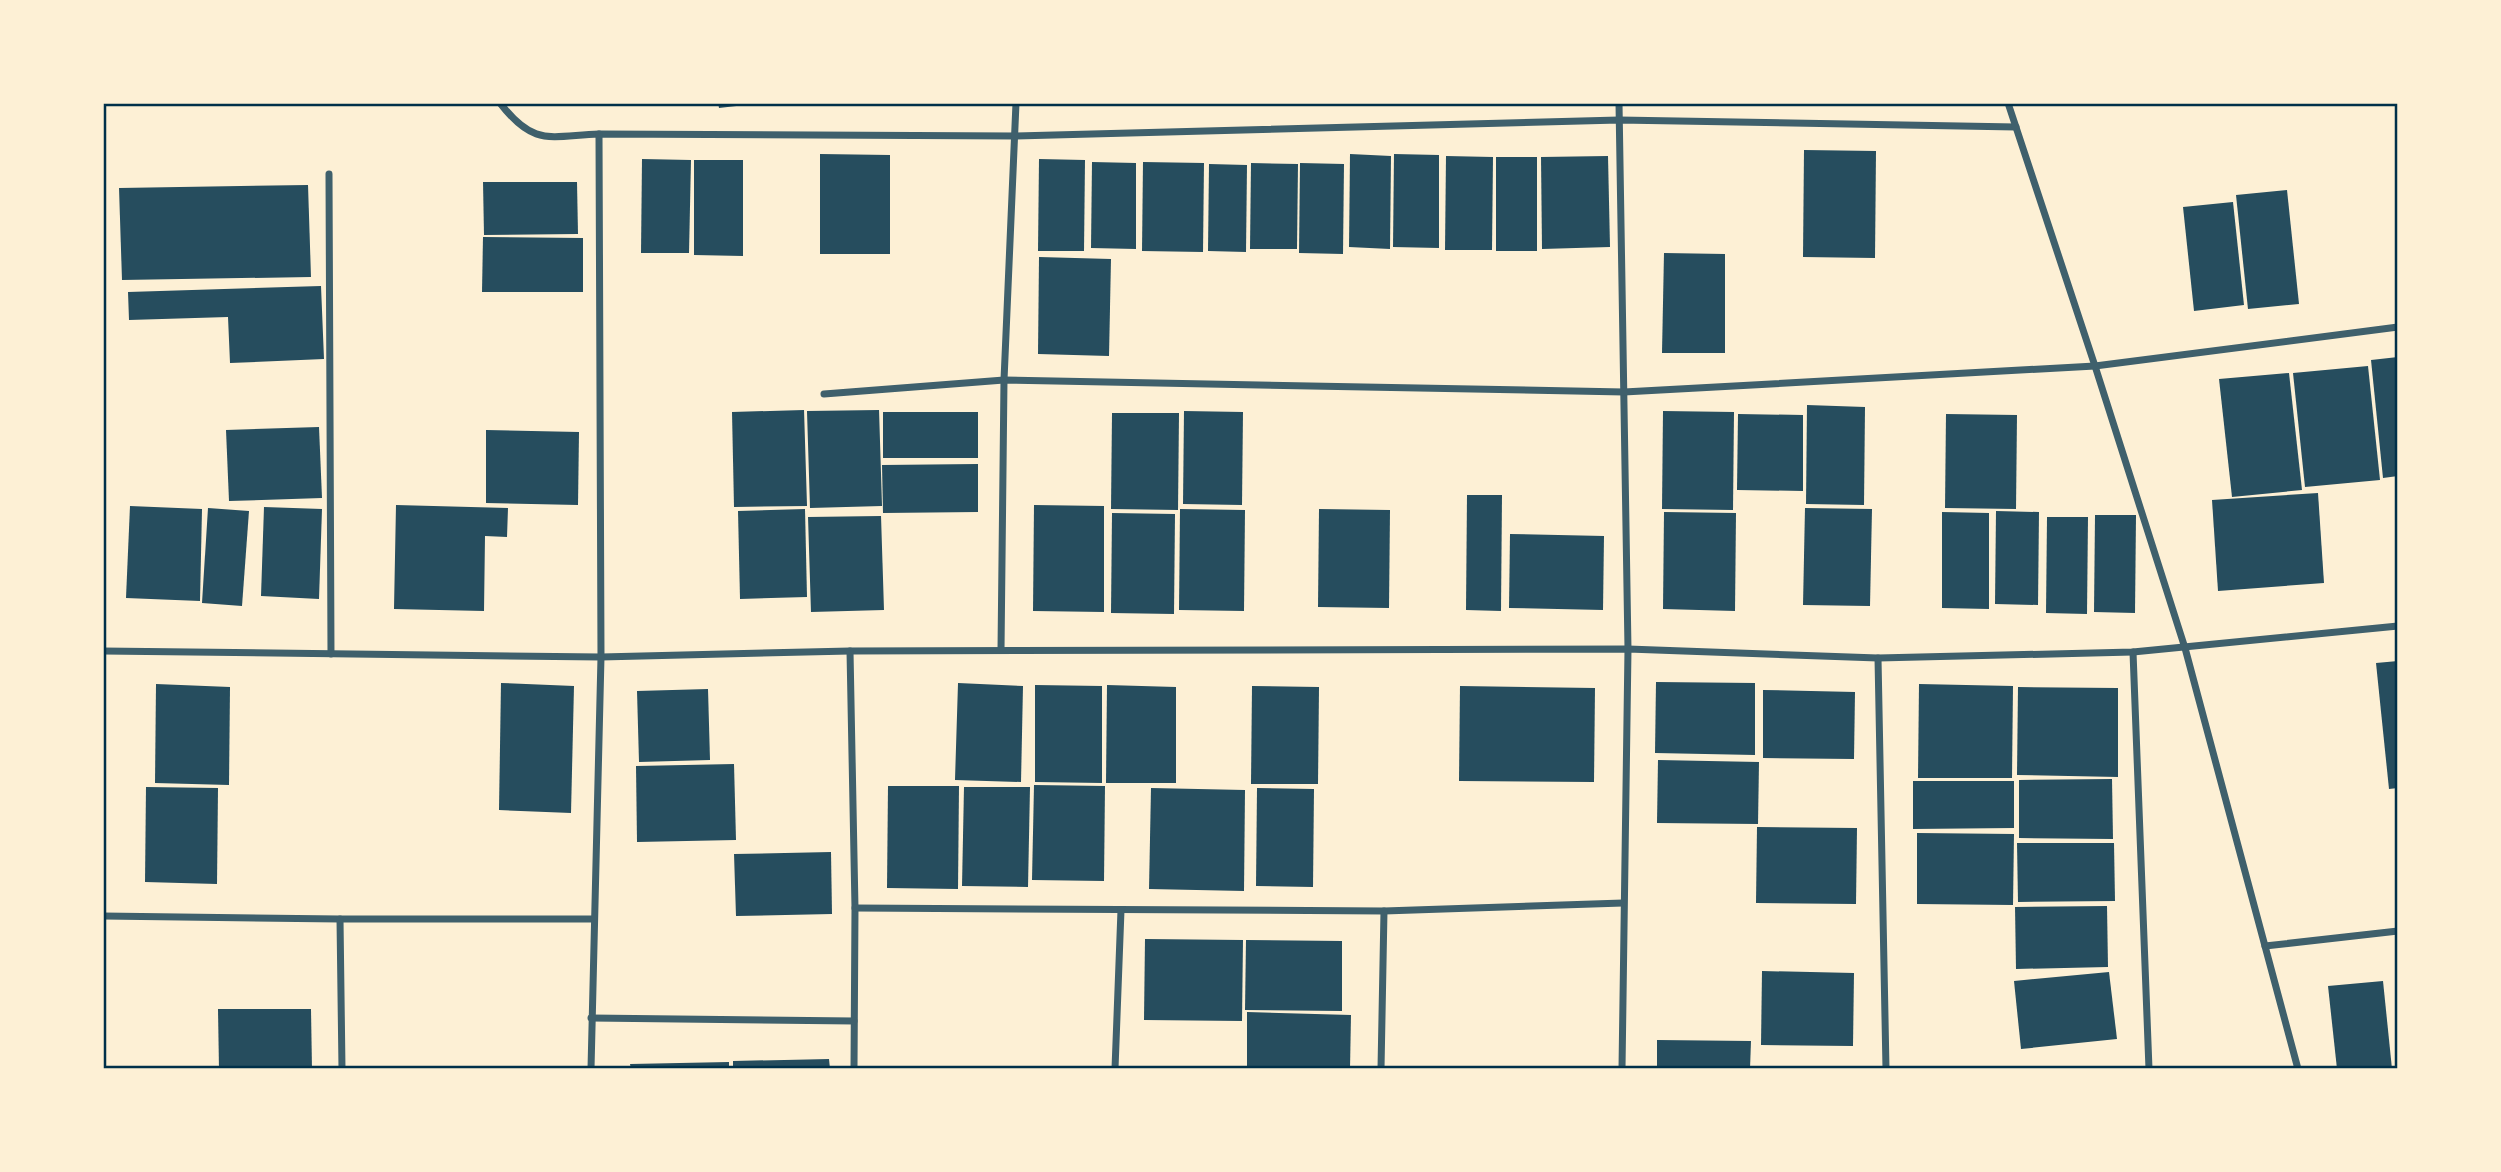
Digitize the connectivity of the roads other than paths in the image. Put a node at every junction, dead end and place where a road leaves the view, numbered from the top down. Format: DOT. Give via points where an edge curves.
graph roads {
  1 [pos="500,103"];
  2 [pos="1016,103"];
  3 [pos="1619,103"];
  4 [pos="2008,103"];
  5 [pos="1619,120"];
  6 [pos="2016,127"];
  7 [pos="599,134"];
  8 [pos="1016,136"];
  9 [pos="329,174"];
  10 [pos="2398,327"];
  11 [pos="2095,366"];
  12 [pos="1004,380"];
  13 [pos="1624,392"];
  14 [pos="824,394"];
  15 [pos="2398,626"];
  16 [pos="2185,648"];
  17 [pos="1628,649"];
  18 [pos="850,650"];
  19 [pos="1001,650"];
  20 [pos="103,651"];
  21 [pos="2133,652"];
  22 [pos="331,654"];
  23 [pos="601,657"];
  24 [pos="1878,658"];
  25 [pos="1623,903"];
  26 [pos="855,908"];
  27 [pos="1121,910"];
  28 [pos="1384,911"];
  29 [pos="103,916"];
  30 [pos="340,919"];
  31 [pos="594,919"];
  32 [pos="2398,931"];
  33 [pos="2265,946"];
  34 [pos="591,1018"];
  35 [pos="854,1021"];
  36 [pos="342,1069"];
  37 [pos="592,1069"];
  38 [pos="854,1069"];
  39 [pos="1115,1069"];
  40 [pos="1381,1069"];
  41 [pos="1622,1069"];
  42 [pos="1886,1069"];
  43 [pos="2149,1069"];
  44 [pos="2298,1069"];
  1 -- 7 [label="street" via="515,122 539,137"];
  2 -- 8 [label="street"];
  3 -- 5 [label="street"];
  4 -- 6 [label="street"];
  5 -- 6 [label="street"];
  5 -- 8 [label="street"];
  5 -- 13 [label="street"];
  6 -- 11 [label="street"];
  7 -- 8 [label="street"];
  7 -- 23 [label="street"];
  8 -- 12 [label="street"];
  9 -- 22 [label="street"];
  10 -- 11 [label="street"];
  11 -- 13 [label="street"];
  11 -- 16 [label="street"];
  12 -- 13 [label="street"];
  12 -- 14 [label="street"];
  12 -- 19 [label="street"];
  13 -- 17 [label="street"];
  15 -- 16 [label="street"];
  16 -- 21 [label="street"];
  16 -- 33 [label="street"];
  17 -- 19 [label="street"];
  17 -- 24 [label="street"];
  17 -- 25 [label="street"];
  18 -- 19 [label="street"];
  18 -- 23 [label="street"];
  18 -- 26 [label="street"];
  20 -- 22 [label="street"];
  21 -- 24 [label="street"];
  21 -- 43 [label="street"];
  22 -- 23 [label="street"];
  23 -- 31 [label="street"];
  24 -- 42 [label="street"];
  25 -- 28 [label="street"];
  25 -- 41 [label="street"];
  26 -- 27 [label="street"];
  26 -- 35 [label="street"];
  27 -- 28 [label="street"];
  27 -- 39 [label="street"];
  28 -- 40 [label="street"];
  29 -- 30 [label="street"];
  30 -- 31 [label="street"];
  30 -- 36 [label="street"];
  31 -- 34 [label="street"];
  32 -- 33 [label="street"];
  33 -- 44 [label="street"];
  34 -- 35 [label="street"];
  34 -- 37 [label="street"];
  35 -- 38 [label="street"];
}
